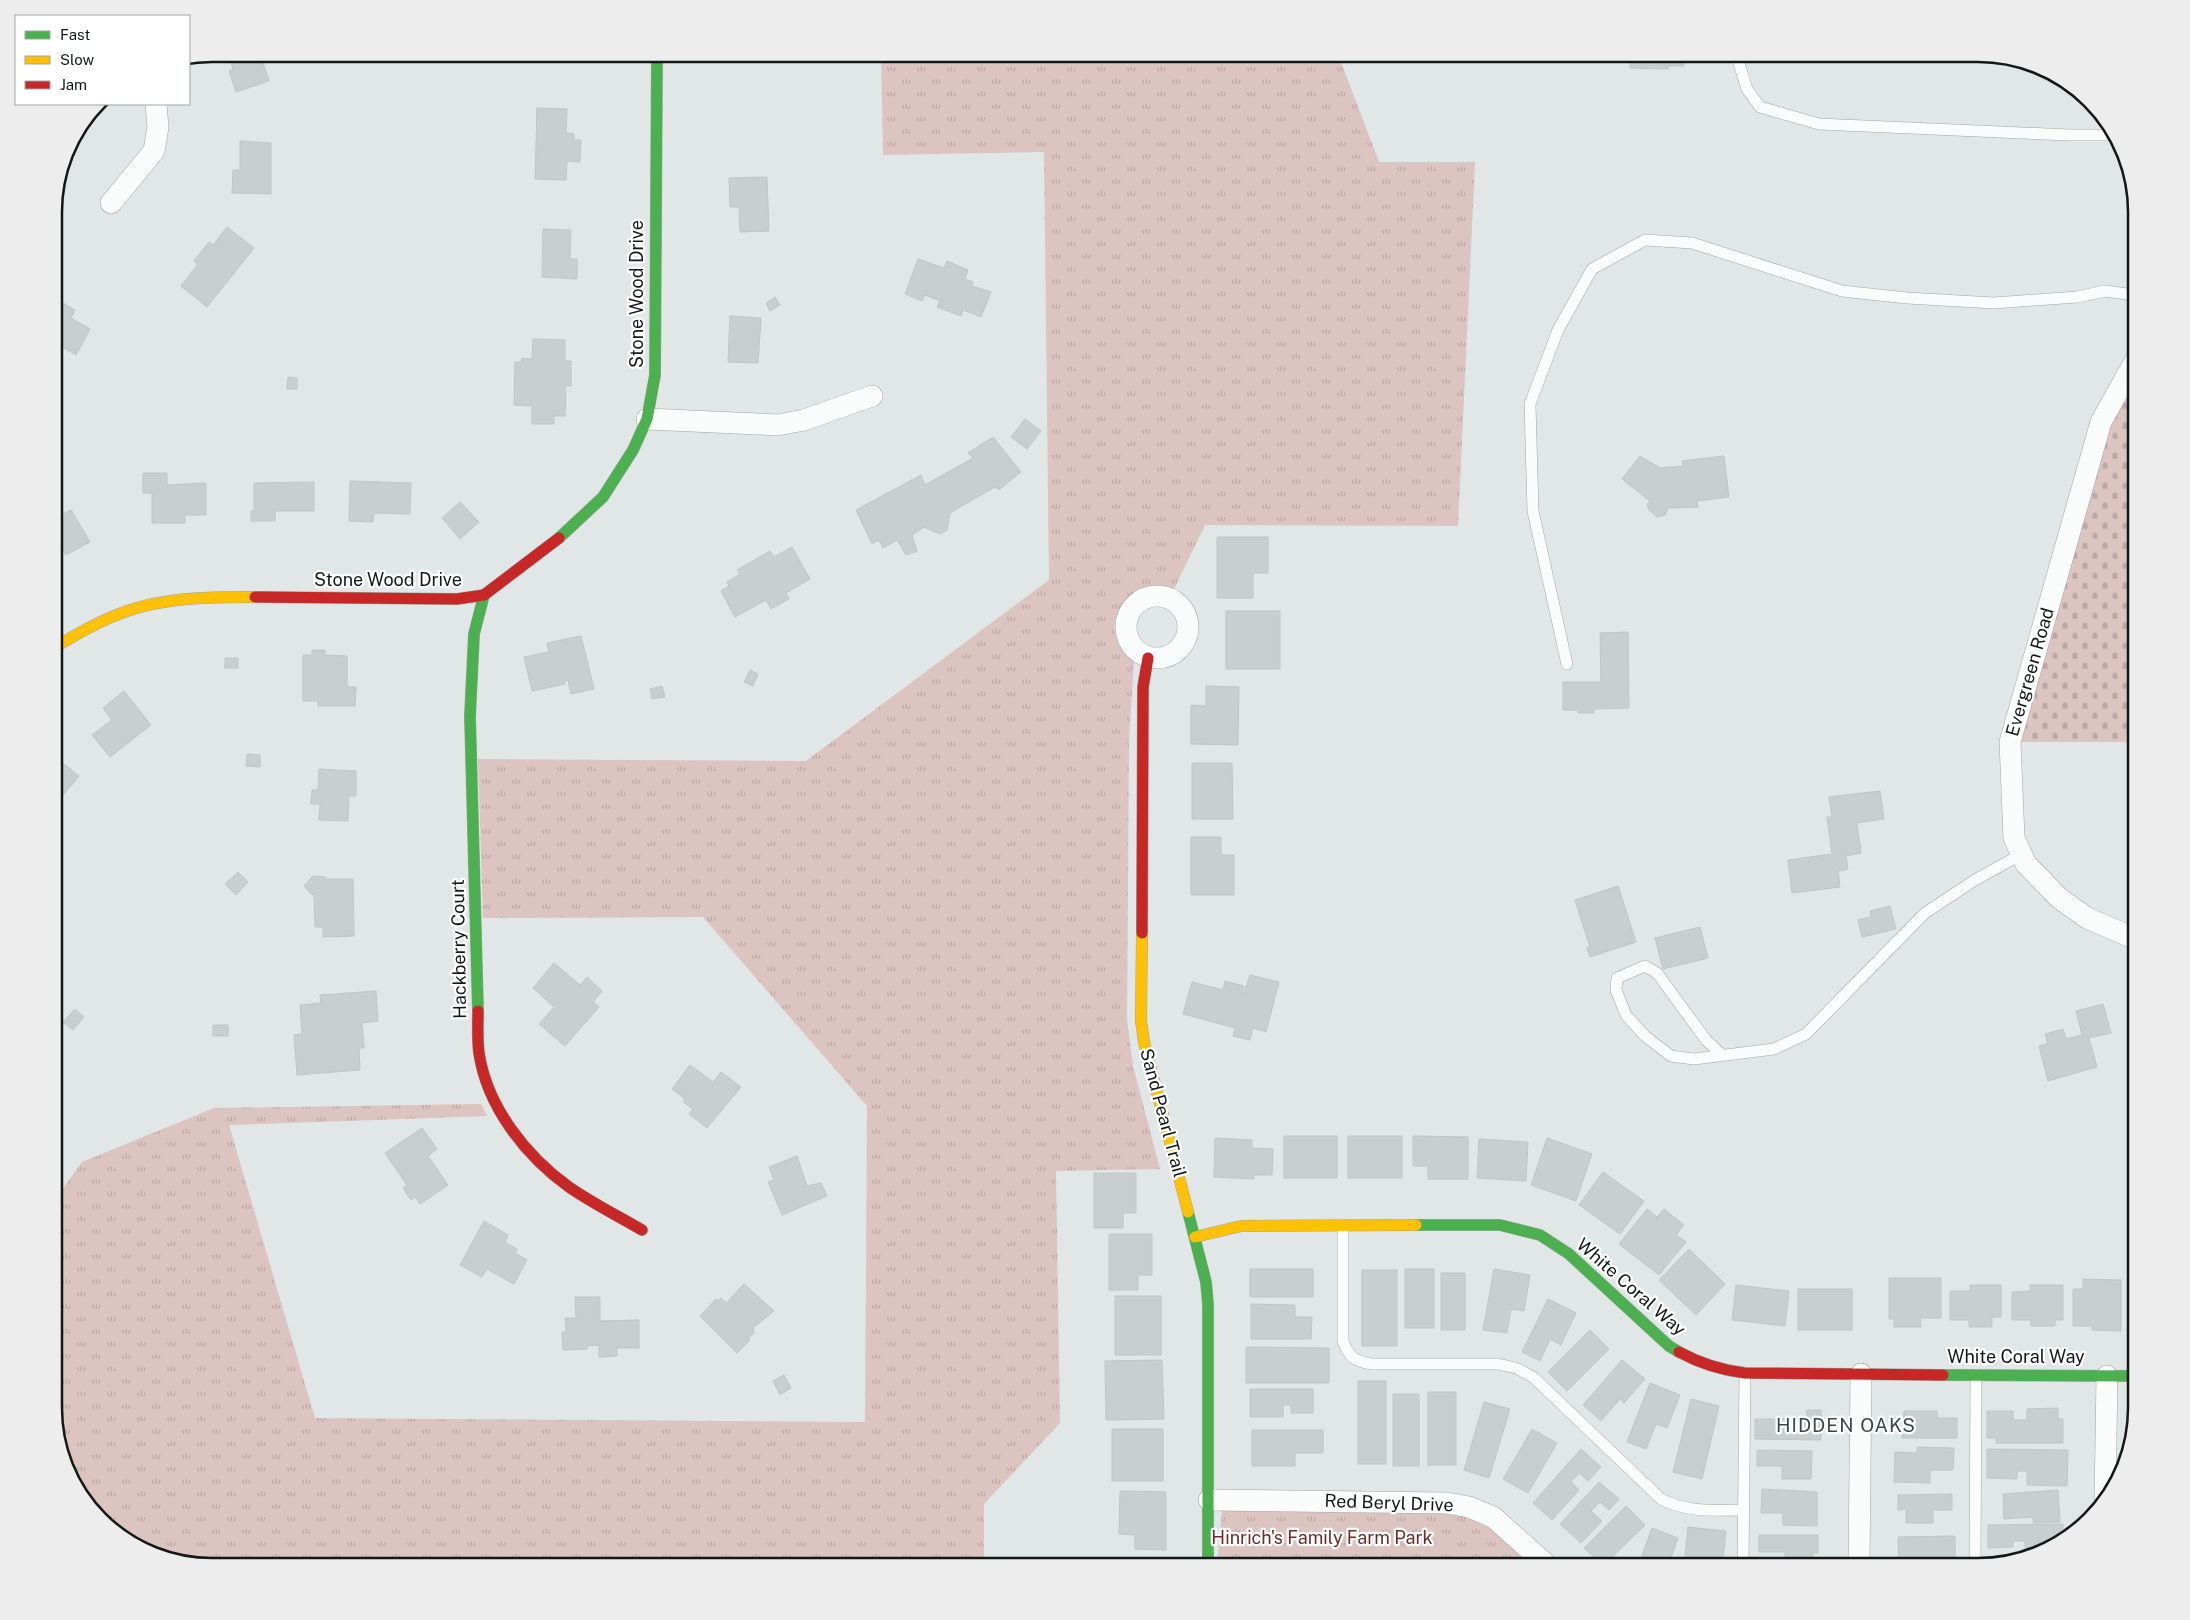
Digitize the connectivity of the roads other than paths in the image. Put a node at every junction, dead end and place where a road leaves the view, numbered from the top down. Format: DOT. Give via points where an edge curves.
graph roads {
  1 [pos="657,63"];
  2 [pos="1739,63"];
  3 [pos="156,105"];
  4 [pos="2106,135"];
  5 [pos="111,203"];
  6 [pos="2128,295"];
  7 [pos="2128,373"];
  8 [pos="872,396"];
  9 [pos="647,419"];
  10 [pos="484,595"];
  11 [pos="63,642"];
  12 [pos="1148,658"];
  13 [pos="1567,664"];
  14 [pos="2022,854"];
  15 [pos="2128,936"];
  16 [pos="1722,1055"];
  17 [pos="1343,1225"];
  18 [pos="642,1230"];
  19 [pos="1195,1237"];
  20 [pos="1745,1373"];
  21 [pos="1861,1374"];
  22 [pos="1976,1375"];
  23 [pos="2107,1376"];
  24 [pos="2128,1376"];
  25 [pos="2105,1485"];
  26 [pos="1209,1500"];
  27 [pos="1743,1510"];
  28 [pos="1208,1558"];
  29 [pos="1539,1558"];
  30 [pos="1743,1558"];
  31 [pos="1859,1558"];
  32 [pos="1975,1558"];
  1 -- 9 [label="street, Stone Wood Drive" via="655,375"];
  2 -- 4 [label="lane" via="1748,88 1760,107 1819,124"];
  3 -- 5 [label="street" via="158,127 154,151"];
  6 -- 13 [label="lane" via="2105,291 1994,303 1842,291 1692,243 1645,240 1592,269 1558,330 1530,404 1533,511"];
  7 -- 14 [label="street, Evergreen Road" via="2101,422 2010,742 2014,838"];
  8 -- 9 [label="street" via="804,420 778,425"];
  9 -- 10 [label="street, Stone Wood Drive" via="603,497 551,545"];
  10 -- 11 [label="street, Stone Wood Drive" via="457,599 204,597 140,607 84,629"];
  10 -- 18 [label="street, Hackberry Court" via="474,634 470,716 479,1053 485,1078 505,1120 534,1157 568,1187"];
  12 -- 19 [label="street, Sand Pearl Trail" via="1143,687 1141,1021"];
  14 -- 15 [label="street, Evergreen Road" via="2026,864 2059,898 2086,918"];
  14 -- 16 [label="lane" via="1925,913 1806,1034 1774,1050"];
  16 -- 16 [label="lane" via="1706,1040 1656,974 1645,966 1617,978 1616,990 1626,1015 1645,1036 1671,1056 1694,1059"];
  17 -- 19 [label="street, White Coral Way" via="1241,1226"];
  17 -- 20 [label="street, White Coral Way" via="1500,1226 1540,1235 1569,1254 1669,1346 1698,1362 1721,1370"];
  17 -- 27 [label="lane" via="1343,1341 1348,1354 1360,1362 1371,1364 1498,1364 1516,1368 1533,1377 1661,1500 1692,1510"];
  19 -- 26 [label="street, Sand Pearl Trail" via="1208,1304"];
  20 -- 21 [label="street, White Coral Way"];
  20 -- 27 [label="lane"];
  21 -- 22 [label="street, White Coral Way"];
  21 -- 31 [label="street"];
  22 -- 23 [label="street, White Coral Way"];
  22 -- 32 [label="lane"];
  23 -- 24 [label="street, White Coral Way"];
  23 -- 25 [label="street"];
  26 -- 28 [label="street, Sand Pearl Trail"];
  26 -- 29 [label="street, Red Beryl Drive" via="1447,1503 1469,1507 1493,1517"];
  27 -- 30 [label="lane"];
}
